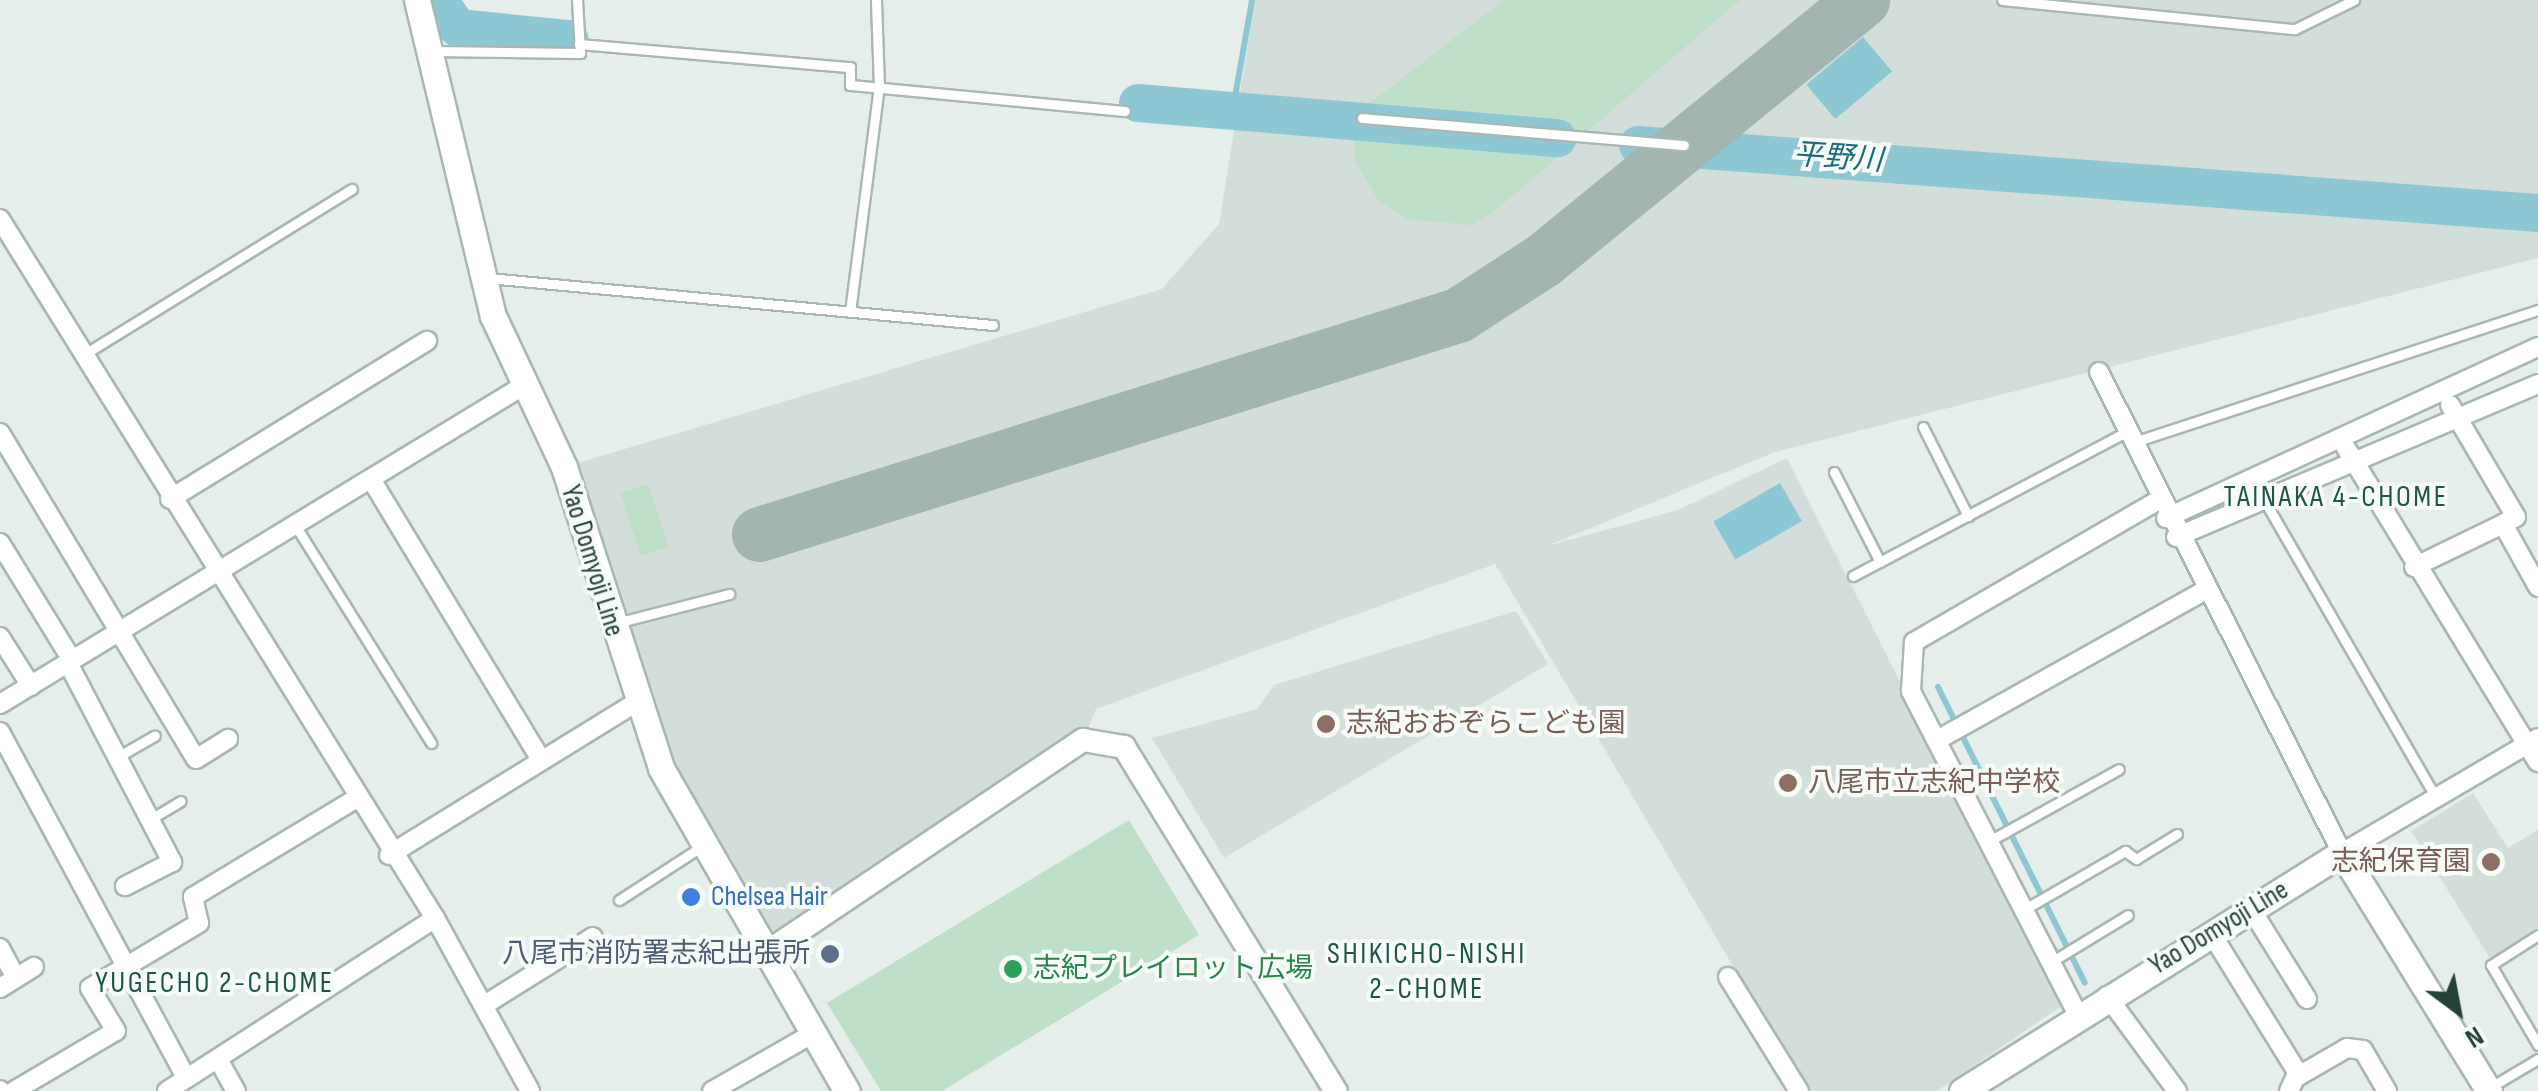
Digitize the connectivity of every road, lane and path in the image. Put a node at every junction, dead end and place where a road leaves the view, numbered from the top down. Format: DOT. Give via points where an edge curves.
graph roads {
  1 [pos="417,0"];
  2 [pos="577,0"];
  3 [pos="876,0"];
  4 [pos="2002,0"];
  5 [pos="2354,0"];
  6 [pos="579,44"];
  7 [pos="430,50"];
  8 [pos="879,87"];
  9 [pos="1126,110"];
  10 [pos="1362,118"];
  11 [pos="1684,145"];
  12 [pos="352,189"];
  13 [pos="0,219"];
  14 [pos="480,278"];
  15 [pos="2538,310"];
  16 [pos="850,312"];
  17 [pos="993,325"];
  18 [pos="428,341"];
  19 [pos="2538,348"];
  20 [pos="82,355"];
  21 [pos="2529,363"];
  22 [pos="2100,372"];
  23 [pos="2538,384"];
  24 [pos="523,386"];
  25 [pos="2444,396"];
  26 [pos="2456,413"];
  27 [pos="1922,427"];
  28 [pos="0,432"];
  29 [pos="2129,437"];
  30 [pos="2347,450"];
  31 [pos="1834,472"];
  32 [pos="2266,476"];
  33 [pos="370,478"];
  34 [pos="2292,484"];
  35 [pos="2255,494"];
  36 [pos="170,499"];
  37 [pos="2161,510"];
  38 [pos="1968,516"];
  39 [pos="2503,524"];
  40 [pos="296,525"];
  41 [pos="2176,537"];
  42 [pos="0,543"];
  43 [pos="1880,562"];
  44 [pos="2414,568"];
  45 [pos="215,574"];
  46 [pos="1853,576"];
  47 [pos="2538,587"];
  48 [pos="2204,591"];
  49 [pos="728,594"];
  50 [pos="614,624"];
  51 [pos="118,632"];
  52 [pos="0,636"];
  53 [pos="70,662"];
  54 [pos="31,686"];
  55 [pos="637,702"];
  56 [pos="0,704"];
  57 [pos="0,732"];
  58 [pos="155,735"];
  59 [pos="1939,738"];
  60 [pos="228,739"];
  61 [pos="2533,741"];
  62 [pos="432,743"];
  63 [pos="121,755"];
  64 [pos="541,760"];
  65 [pos="2538,762"];
  66 [pos="2119,769"];
  67 [pos="354,800"];
  68 [pos="2437,800"];
  69 [pos="181,801"];
  70 [pos="154,817"];
  71 [pos="2177,834"];
  72 [pos="1996,837"];
  73 [pos="702,847"];
  74 [pos="2342,854"];
  75 [pos="388,855"];
  76 [pos="126,886"];
  77 [pos="620,900"];
  78 [pos="2031,907"];
  79 [pos="2251,909"];
  80 [pos="2128,915"];
  81 [pos="435,918"];
  82 [pos="2211,933"];
  83 [pos="2538,935"];
  84 [pos="593,937"];
  85 [pos="0,948"];
  86 [pos="763,955"];
  87 [pos="2056,959"];
  88 [pos="34,967"];
  89 [pos="127,967"];
  90 [pos="1728,977"];
  91 [pos="8,983"];
  92 [pos="2107,996"];
  93 [pos="2307,999"];
  94 [pos="486,1004"];
  95 [pos="2078,1015"];
  96 [pos="812,1034"];
  97 [pos="2538,1045"];
  98 [pos="2538,1058"];
  99 [pos="218,1059"];
  100 [pos="186,1078"];
  101 [pos="2294,1083"];
  102 [pos="2489,1090"];
  103 [pos="14,1091"];
  104 [pos="167,1091"];
  105 [pos="236,1091"];
  106 [pos="530,1091"];
  107 [pos="712,1091"];
  108 [pos="847,1091"];
  109 [pos="1336,1091"];
  110 [pos="1800,1091"];
  111 [pos="1962,1091"];
  112 [pos="2177,1091"];
  113 [pos="2388,1091"];
  1 -- 7 [label="main road, Yao Domyoji Line"];
  2 -- 6 [label="lane"];
  3 -- 8 [label="lane"];
  4 -- 5 [label="lane" via="2294,29"];
  6 -- 7 [label="lane" via="580,53"];
  6 -- 8 [label="lane" via="850,67 850,84"];
  7 -- 14 [label="main road, Yao Domyoji Line"];
  8 -- 9 [label="lane"];
  8 -- 16 [label="lane"];
  10 -- 11 [label="lane"];
  12 -- 20 [label="lane"];
  13 -- 20 [label="street"];
  14 -- 16 [label="lane"];
  14 -- 24 [label="main road, Yao Domyoji Line"];
  15 -- 29 [label="lane"];
  16 -- 17 [label="lane"];
  18 -- 36 [label="street"];
  19 -- 21 [label="street"];
  20 -- 36 [label="street"];
  21 -- 25 [label="street"];
  22 -- 29 [label="street"];
  23 -- 26 [label="street"];
  24 -- 33 [label="street"];
  24 -- 50 [label="main road, Yao Domyoji Line" via="564,466"];
  25 -- 26 [label="street"];
  25 -- 30 [label="street"];
  26 -- 30 [label="street"];
  26 -- 39 [label="street" via="2516,517"];
  27 -- 38 [label="lane"];
  28 -- 51 [label="street"];
  29 -- 37 [label="street"];
  29 -- 38 [label="lane"];
  30 -- 32 [label="street"];
  30 -- 34 [label="street"];
  30 -- 44 [label="street"];
  31 -- 43 [label="lane"];
  32 -- 34 [label="street"];
  32 -- 35 [label="street"];
  33 -- 40 [label="street"];
  33 -- 64 [label="street"];
  34 -- 35 [label="street"];
  35 -- 37 [label="street"];
  35 -- 41 [label="street"];
  35 -- 68 [label="lane"];
  36 -- 45 [label="street"];
  37 -- 41 [label="street"];
  37 -- 59 [label="street" via="1914,642 1911,691"];
  38 -- 43 [label="lane"];
  39 -- 44 [label="street"];
  39 -- 47 [label="street"];
  40 -- 45 [label="street"];
  40 -- 62 [label="lane"];
  41 -- 48 [label="street"];
  42 -- 53 [label="street"];
  43 -- 46 [label="lane"];
  44 -- 61 [label="street"];
  45 -- 51 [label="street"];
  45 -- 67 [label="street"];
  48 -- 59 [label="street"];
  48 -- 74 [label="street"];
  49 -- 50 [label="lane"];
  50 -- 55 [label="main road, Yao Domyoji Line"];
  51 -- 53 [label="street"];
  51 -- 60 [label="street" via="196,759"];
  52 -- 54 [label="street"];
  53 -- 54 [label="street"];
  53 -- 63 [label="street"];
  54 -- 56 [label="street"];
  55 -- 64 [label="street"];
  55 -- 73 [label="main road, Yao Domyoji Line"];
  57 -- 89 [label="street"];
  58 -- 63 [label="lane"];
  59 -- 72 [label="street"];
  61 -- 65 [label="street"];
  61 -- 68 [label="street"];
  63 -- 70 [label="street"];
  64 -- 75 [label="street"];
  66 -- 72 [label="lane"];
  67 -- 75 [label="street"];
  67 -- 89 [label="street" via="194,896 198,923"];
  68 -- 74 [label="street"];
  69 -- 70 [label="lane"];
  70 -- 76 [label="street" via="172,862"];
  71 -- 78 [label="lane" via="2136,859 2125,851"];
  72 -- 78 [label="street"];
  73 -- 77 [label="lane"];
  73 -- 86 [label="main road, Yao Domyoji Line"];
  74 -- 79 [label="main road, Yao Domyoji Line"];
  74 -- 102 [label="main road"];
  75 -- 81 [label="street"];
  78 -- 87 [label="street"];
  79 -- 82 [label="main road, Yao Domyoji Line"];
  79 -- 93 [label="street"];
  80 -- 87 [label="lane"];
  81 -- 94 [label="street"];
  81 -- 99 [label="street"];
  82 -- 92 [label="main road, Yao Domyoji Line"];
  82 -- 101 [label="street"];
  83 -- 97 [label="lane" via="2490,965"];
  84 -- 94 [label="street"];
  85 -- 91 [label="street"];
  86 -- 96 [label="main road, Yao Domyoji Line"];
  86 -- 109 [label="street" via="1083,740 1124,747"];
  87 -- 95 [label="street"];
  88 -- 91 [label="street"];
  89 -- 100 [label="street"];
  89 -- 103 [label="street" via="90,988 116,1031"];
  90 -- 110 [label="street"];
  92 -- 95 [label="main road, Yao Domyoji Line"];
  92 -- 112 [label="street"];
  94 -- 106 [label="street"];
  95 -- 111 [label="main road, Yao Domyoji Line"];
  96 -- 107 [label="street"];
  96 -- 108 [label="main road, Yao Domyoji Line"];
  98 -- 102 [label="lane"];
  99 -- 100 [label="street"];
  99 -- 105 [label="street"];
  100 -- 104 [label="street"];
  101 -- 113 [label="street" via="2363,1050"];
}
